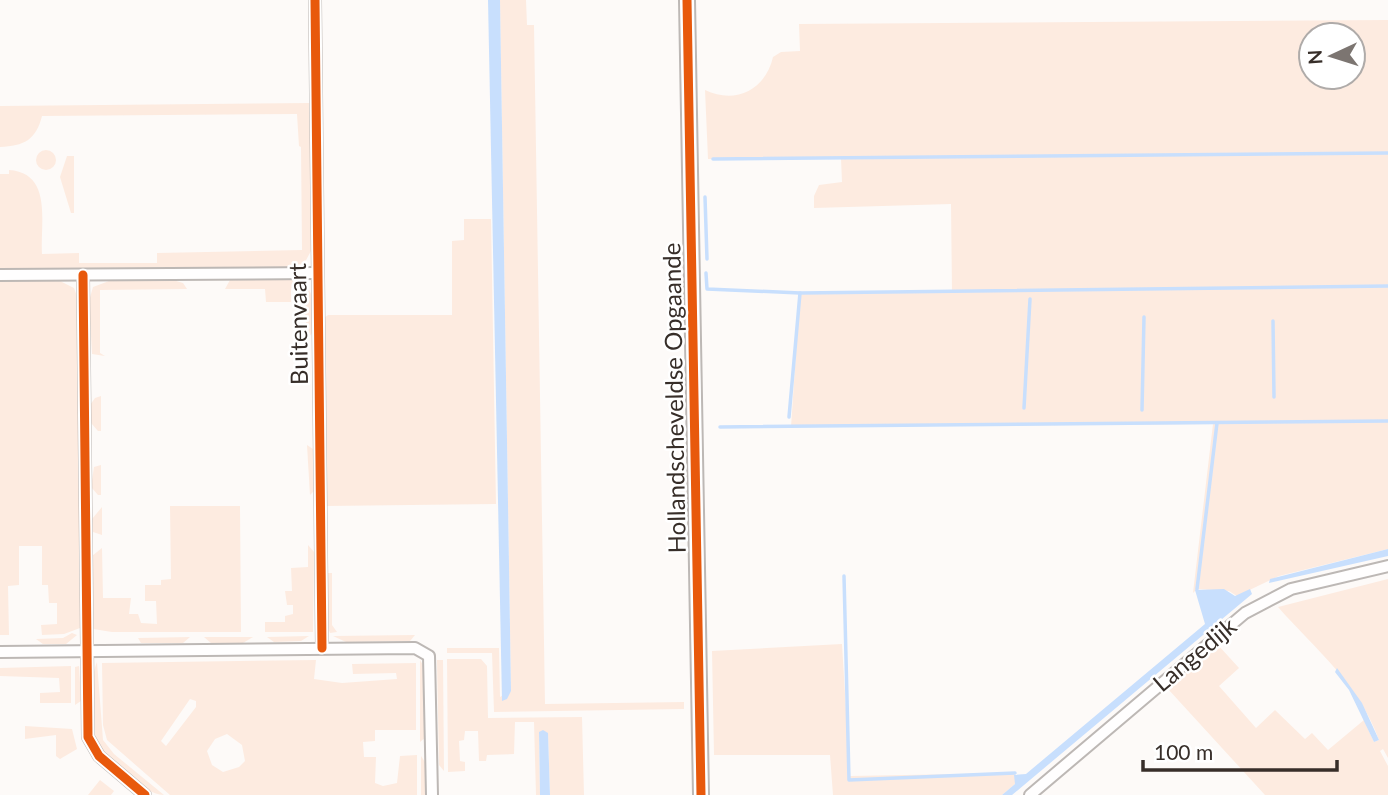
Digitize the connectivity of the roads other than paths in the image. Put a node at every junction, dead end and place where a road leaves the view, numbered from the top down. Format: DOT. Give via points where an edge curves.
graph roads {
  1 [pos="315,0"];
  2 [pos="687,0"];
  3 [pos="317,273"];
  4 [pos="0,275"];
  5 [pos="83,275"];
  6 [pos="1388,566"];
  7 [pos="322,648"];
  8 [pos="86,650"];
  9 [pos="0,652"];
  10 [pos="145,795"];
  11 [pos="432,795"];
  12 [pos="701,795"];
  13 [pos="1030,795"];
  1 -- 3 [label="street, Buitenvaart"];
  2 -- 12 [label="street, Hollandscheveldse Opgaande"];
  3 -- 5 [label="street, Buitenvaart"];
  3 -- 7 [label="street, Buitenvaart"];
  4 -- 5 [label="street, Buitenvaart"];
  5 -- 8 [label="street"];
  6 -- 13 [label="street, Langedijk" via="1291,589 1245,613"];
  7 -- 8 [label="street"];
  7 -- 11 [label="street" via="415,648 429,656"];
  8 -- 9 [label="street"];
  8 -- 10 [label="street" via="92,747"];
}
